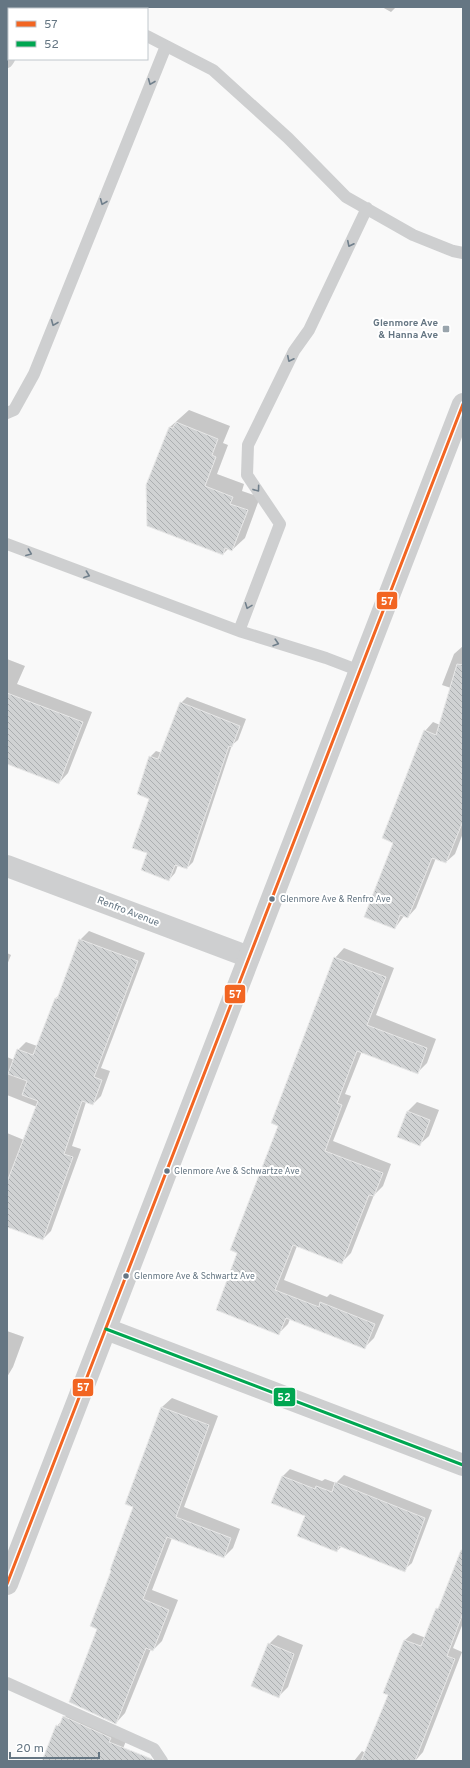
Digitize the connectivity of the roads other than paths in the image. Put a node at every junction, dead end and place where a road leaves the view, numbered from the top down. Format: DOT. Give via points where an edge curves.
graph roads {
  1 [pos="148,37"];
  2 [pos="166,46"];
  3 [pos="368,208"];
  4 [pos="463,253"];
  5 [pos="463,404"];
  6 [pos="7,413"];
  7 [pos="7,544"];
  8 [pos="239,631"];
  9 [pos="360,671"];
  10 [pos="7,866"];
  11 [pos="249,957"];
  12 [pos="106,1329"];
  13 [pos="463,1465"];
  14 [pos="8,1581"];
  15 [pos="7,1683"];
  16 [pos="162,1761"];
  1 -- 2 [label="lane"];
  2 -- 3 [label="lane" via="214,70 288,138 346,197"];
  2 -- 6 [label="lane, one-way" via="34,374 14,410"];
  3 -- 4 [label="lane" via="413,235"];
  3 -- 8 [label="lane, one-way" via="248,445 247,475 280,524"];
  5 -- 9 [label="street"];
  7 -- 8 [label="lane, one-way"];
  8 -- 9 [label="lane, one-way"];
  9 -- 11 [label="street"];
  10 -- 11 [label="street, Renfro Avenue"];
  11 -- 12 [label="street"];
  12 -- 13 [label="street"];
  12 -- 14 [label="street"];
  15 -- 16 [label="lane" via="154,1749"];
}
